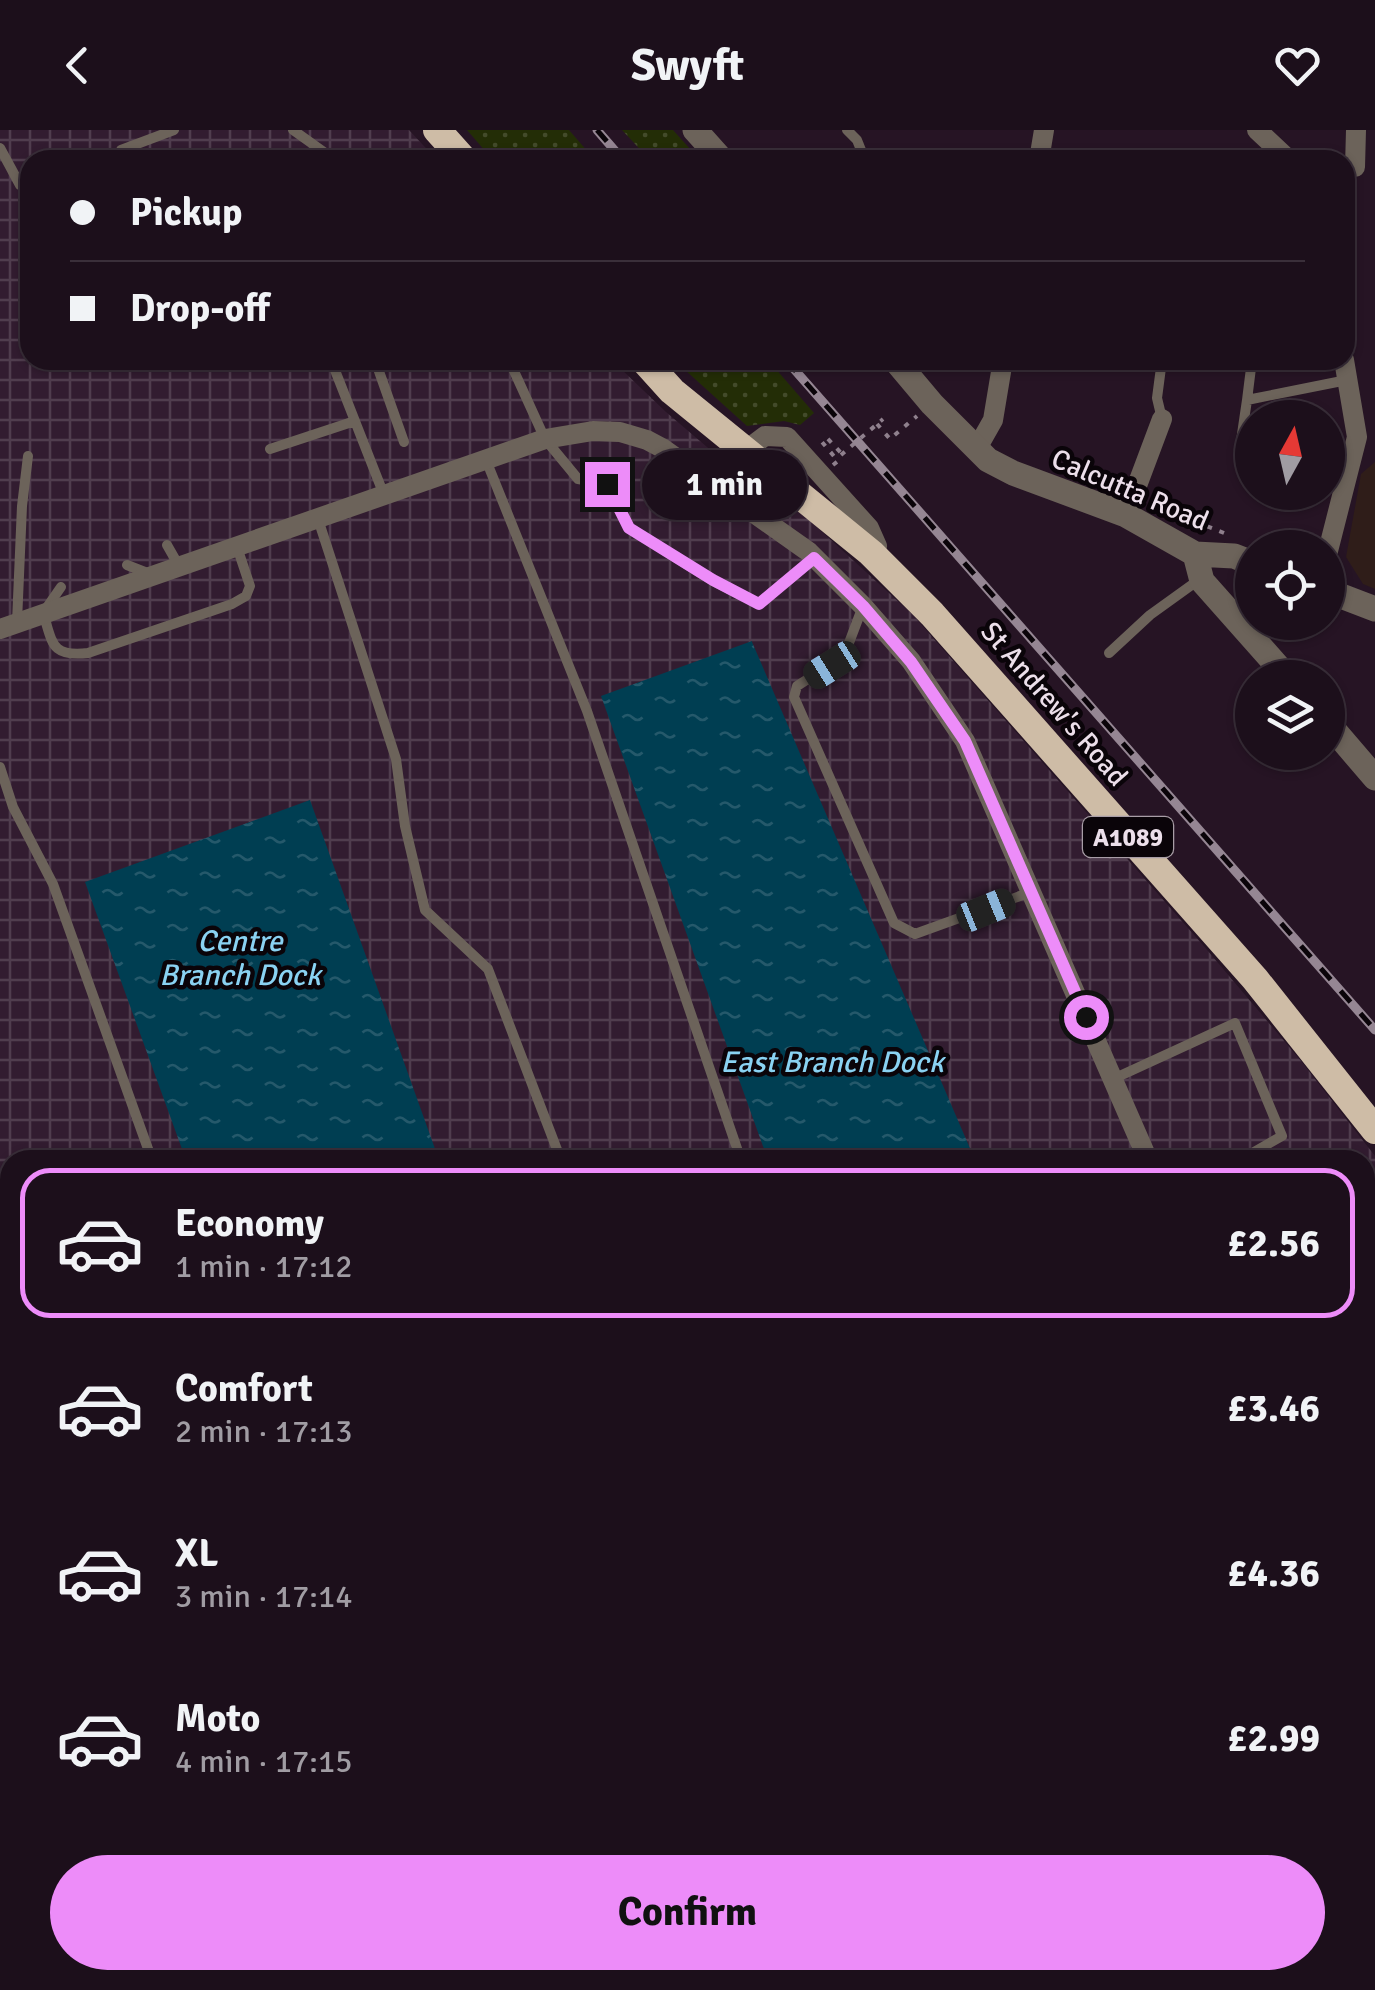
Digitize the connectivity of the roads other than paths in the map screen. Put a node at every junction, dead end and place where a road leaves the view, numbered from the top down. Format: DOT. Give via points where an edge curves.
graph roads {
  1 [pos="174,130"];
  2 [pos="293,130"];
  3 [pos="436,130"];
  4 [pos="696,130"];
  5 [pos="847,130"];
  6 [pos="1257,130"];
  7 [pos="1356,130"];
  8 [pos="0,148"];
  9 [pos="121,150"];
  10 [pos="321,150"];
  11 [pos="455,150"];
  12 [pos="713,150"];
  13 [pos="862,150"];
  14 [pos="1278,150"];
  15 [pos="1355,167"];
  16 [pos="20,185"];
  17 [pos="334,370"];
  18 [pos="379,370"];
  19 [pos="514,370"];
  20 [pos="653,370"];
  21 [pos="903,370"];
  22 [pos="1002,370"];
  23 [pos="1160,370"];
  24 [pos="1251,370"];
  25 [pos="1346,370"];
  26 [pos="1247,400"];
  27 [pos="1162,420"];
  28 [pos="355,421"];
  29 [pos="1366,436"];
  30 [pos="545,438"];
  31 [pos="404,442"];
  32 [pos="270,449"];
  33 [pos="982,455"];
  34 [pos="28,456"];
  35 [pos="486,460"];
  36 [pos="384,494"];
  37 [pos="1126,516"];
  38 [pos="318,518"];
  39 [pos="1334,530"];
  40 [pos="167,545"];
  41 [pos="237,548"];
  42 [pos="1235,556"];
  43 [pos="814,558"];
  44 [pos="127,565"];
  45 [pos="180,566"];
  46 [pos="1198,566"];
  47 [pos="153,575"];
  48 [pos="60,587"];
  49 [pos="1345,598"];
  50 [pos="863,606"];
  51 [pos="1375,609"];
  52 [pos="43,613"];
  53 [pos="8,626"];
  54 [pos="1109,653"];
  55 [pos="1274,660"];
  56 [pos="1345,743"];
  57 [pos="0,767"];
  58 [pos="1375,778"];
  59 [pos="1031,892"];
  60 [pos="1113,1079"];
  61 [pos="1375,1130"];
  62 [pos="148,1150"];
  63 [pos="557,1150"];
  64 [pos="737,1150"];
  65 [pos="1144,1150"];
  66 [pos="1258,1150"];
  1 -- 9 [label="lane"];
  2 -- 10 [label="lane"];
  3 -- 11 [label="highway"];
  4 -- 12 [label="street"];
  5 -- 13 [label="lane"];
  6 -- 14 [label="street"];
  7 -- 15 [label="street"];
  8 -- 16 [label="lane"];
  17 -- 28 [label="lane"];
  18 -- 31 [label="lane"];
  19 -- 30 [label="lane"];
  20 -- 61 [label="highway, St Andrew's Road / A1089" via="871,554 932,614 1254,978"];
  21 -- 33 [label="street"];
  22 -- 33 [label="street"];
  23 -- 27 [label="lane" via="1156,398"];
  24 -- 26 [label="lane"];
  25 -- 26 [label="lane"];
  25 -- 29 [label="street"];
  27 -- 37 [label="street"];
  28 -- 32 [label="lane"];
  28 -- 36 [label="lane"];
  29 -- 39 [label="street"];
  30 -- 35 [label="street"];
  30 -- 43 [label="street" via="592,431 647,440"];
  30 -- 43 [label="lane" via="578,479 607,484 629,528 759,604"];
  33 -- 37 [label="street, Calcutta Road" via="1012,474"];
  34 -- 53 [label="lane"];
  35 -- 36 [label="street"];
  35 -- 64 [label="lane" via="586,711"];
  36 -- 38 [label="street"];
  37 -- 46 [label="street, Calcutta Road"];
  38 -- 41 [label="street"];
  38 -- 63 [label="lane" via="396,760 425,910 488,969"];
  40 -- 45 [label="lane"];
  41 -- 45 [label="street"];
  41 -- 52 [label="lane" via="250,586 246,596 88,653 60,652"];
  42 -- 46 [label="street, Calcutta Road"];
  43 -- 50 [label="street"];
  44 -- 47 [label="lane"];
  45 -- 47 [label="street"];
  46 -- 54 [label="lane"];
  46 -- 55 [label="street"];
  47 -- 52 [label="street"];
  48 -- 52 [label="lane"];
  49 -- 51 [label="street"];
  50 -- 59 [label="street" via="965,741"];
  50 -- 59 [label="lane" via="844,656 798,686 794,697 894,923 915,934"];
  52 -- 53 [label="street"];
  56 -- 58 [label="street"];
  57 -- 62 [label="lane" via="12,807 53,884"];
  59 -- 60 [label="street"];
  60 -- 65 [label="street"];
  60 -- 66 [label="lane" via="1235,1023 1282,1136"];
}
